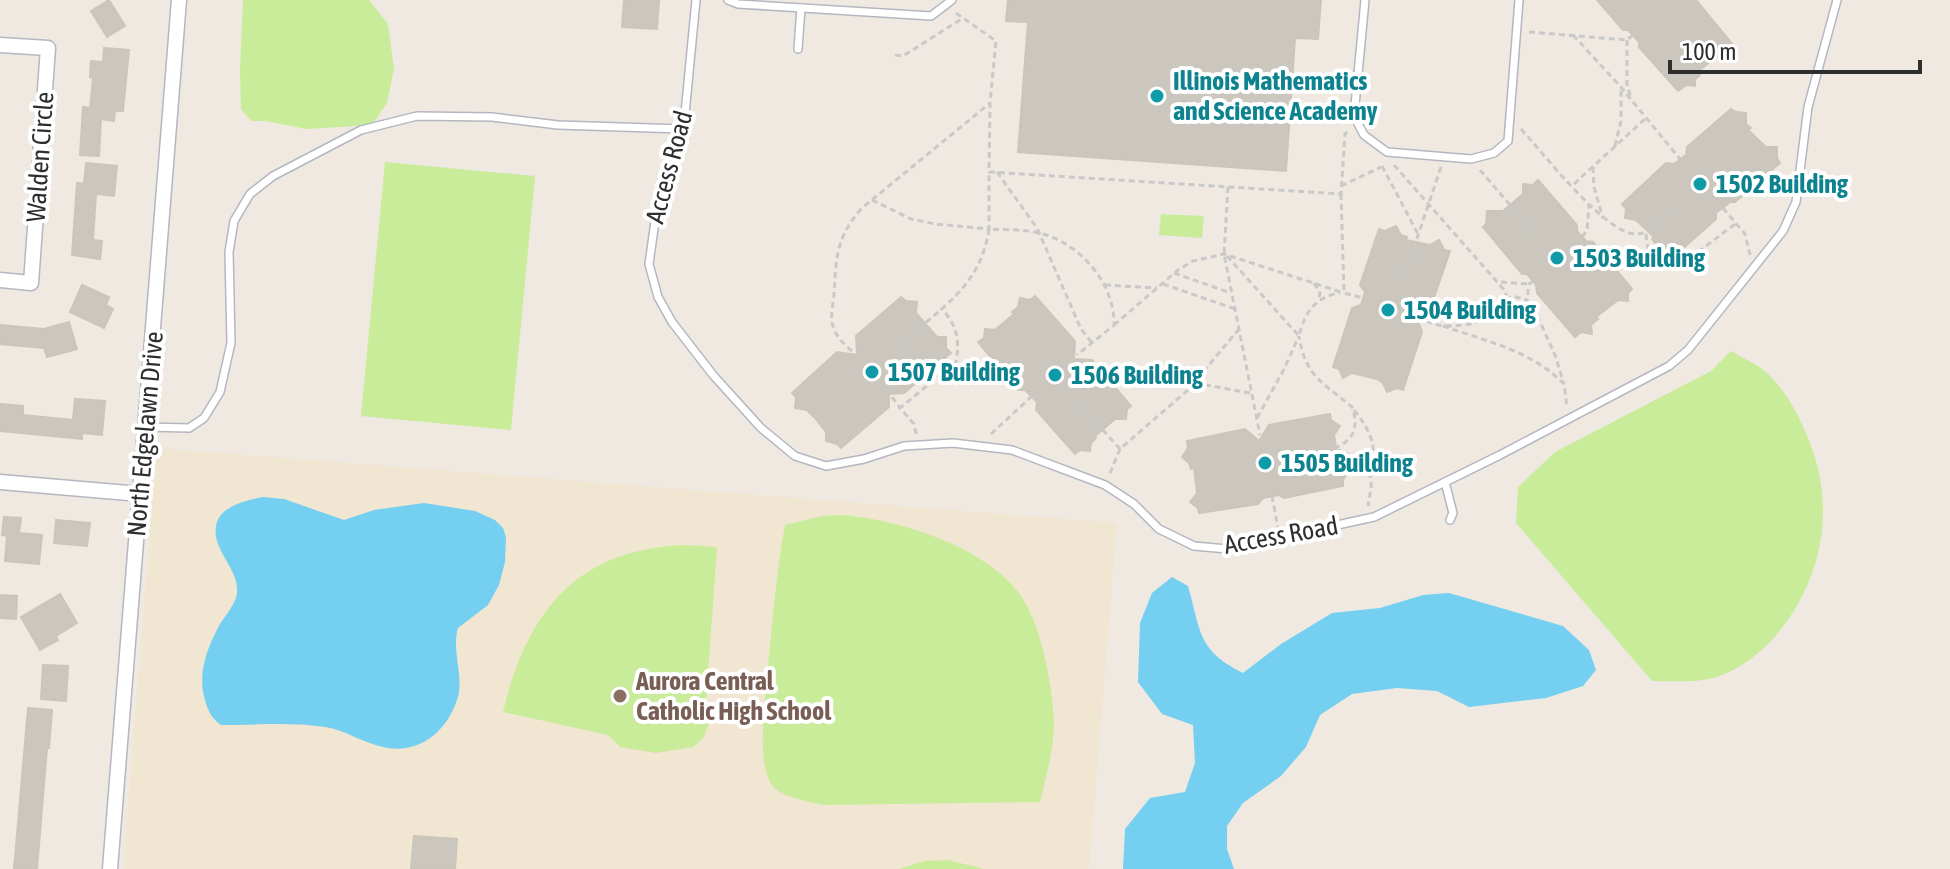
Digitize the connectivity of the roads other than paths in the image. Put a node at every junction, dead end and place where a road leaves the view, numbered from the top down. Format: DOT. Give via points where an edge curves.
graph roads {
  1 [pos="179,0"];
  2 [pos="696,0"];
  3 [pos="728,0"];
  4 [pos="1365,0"];
  5 [pos="1519,0"];
  6 [pos="1837,0"];
  7 [pos="949,3"];
  8 [pos="801,8"];
  9 [pos="0,45"];
  10 [pos="798,49"];
  11 [pos="682,129"];
  12 [pos="0,280"];
  13 [pos="145,427"];
  14 [pos="0,482"];
  15 [pos="1445,482"];
  16 [pos="140,494"];
  17 [pos="1450,520"];
  18 [pos="110,869"];
  1 -- 13 [label="street, North Edgelawn Drive"];
  2 -- 11 [label="lane, Access Road"];
  3 -- 8 [label="lane"];
  4 -- 5 [label="lane" via="1354,116 1364,135 1387,154 1471,159 1494,153 1508,141"];
  6 -- 15 [label="lane, Access Road" via="1808,107 1796,202 1783,231 1750,275 1669,366"];
  7 -- 8 [label="lane" via="931,16"];
  8 -- 10 [label="lane"];
  9 -- 12 [label="street, Walden Circle" via="48,48 31,283"];
  11 -- 13 [label="lane" via="417,116 361,130 273,176 250,194 234,221 229,252 231,343 220,392 204,418 189,428"];
  11 -- 15 [label="lane, Access Road" via="658,200 649,264 658,297 713,375 795,456 826,466 904,446 953,443 1012,450 1105,485 1159,529 1194,546 1227,549 1366,519"];
  13 -- 16 [label="street, North Edgelawn Drive"];
  14 -- 16 [label="street"];
  15 -- 17 [label="lane"];
  16 -- 18 [label="street, North Edgelawn Drive"];
}
